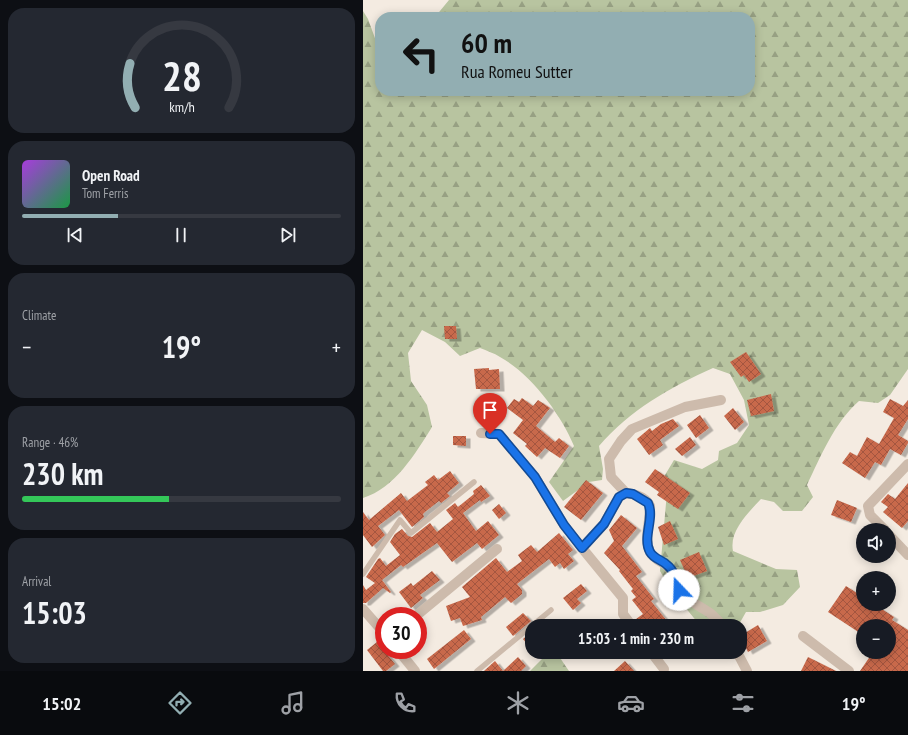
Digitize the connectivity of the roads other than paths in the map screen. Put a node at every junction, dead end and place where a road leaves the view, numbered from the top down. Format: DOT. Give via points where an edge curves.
graph roads {
  1 [pos="721,400"];
  2 [pos="481,433"];
  3 [pos="908,464"];
  4 [pos="474,482"];
  5 [pos="626,493"];
  6 [pos="878,523"];
  7 [pos="896,542"];
  8 [pos="582,548"];
  9 [pos="497,549"];
  10 [pos="908,555"];
  11 [pos="363,574"];
  12 [pos="427,607"];
  13 [pos="363,609"];
  14 [pos="551,610"];
  15 [pos="627,619"];
  16 [pos="718,619"];
  17 [pos="375,623"];
  18 [pos="803,636"];
  19 [pos="405,659"];
  20 [pos="656,659"];
  21 [pos="741,659"];
  22 [pos="664,669"];
  23 [pos="847,670"];
  24 [pos="415,671"];
  25 [pos="477,671"];
  26 [pos="747,671"];
  1 -- 5 [label="street" via="685,406 631,430 609,459 611,477"];
  2 -- 8 [label="street" via="499,434 535,477 564,525"];
  3 -- 6 [label="street" via="867,506 870,515"];
  4 -- 11 [label="lane" via="411,533 400,520"];
  5 -- 8 [label="street" via="619,497 604,524"];
  5 -- 16 [label="street" via="639,497 650,506 650,552 668,566 685,598"];
  7 -- 10 [label="street"];
  8 -- 15 [label="street" via="623,598 623,614"];
  9 -- 12 [label="street"];
  13 -- 17 [label="street"];
  14 -- 25 [label="lane"];
  18 -- 23 [label="street"];
  19 -- 24 [label="street"];
  20 -- 22 [label="street"];
  21 -- 26 [label="street"];
}
